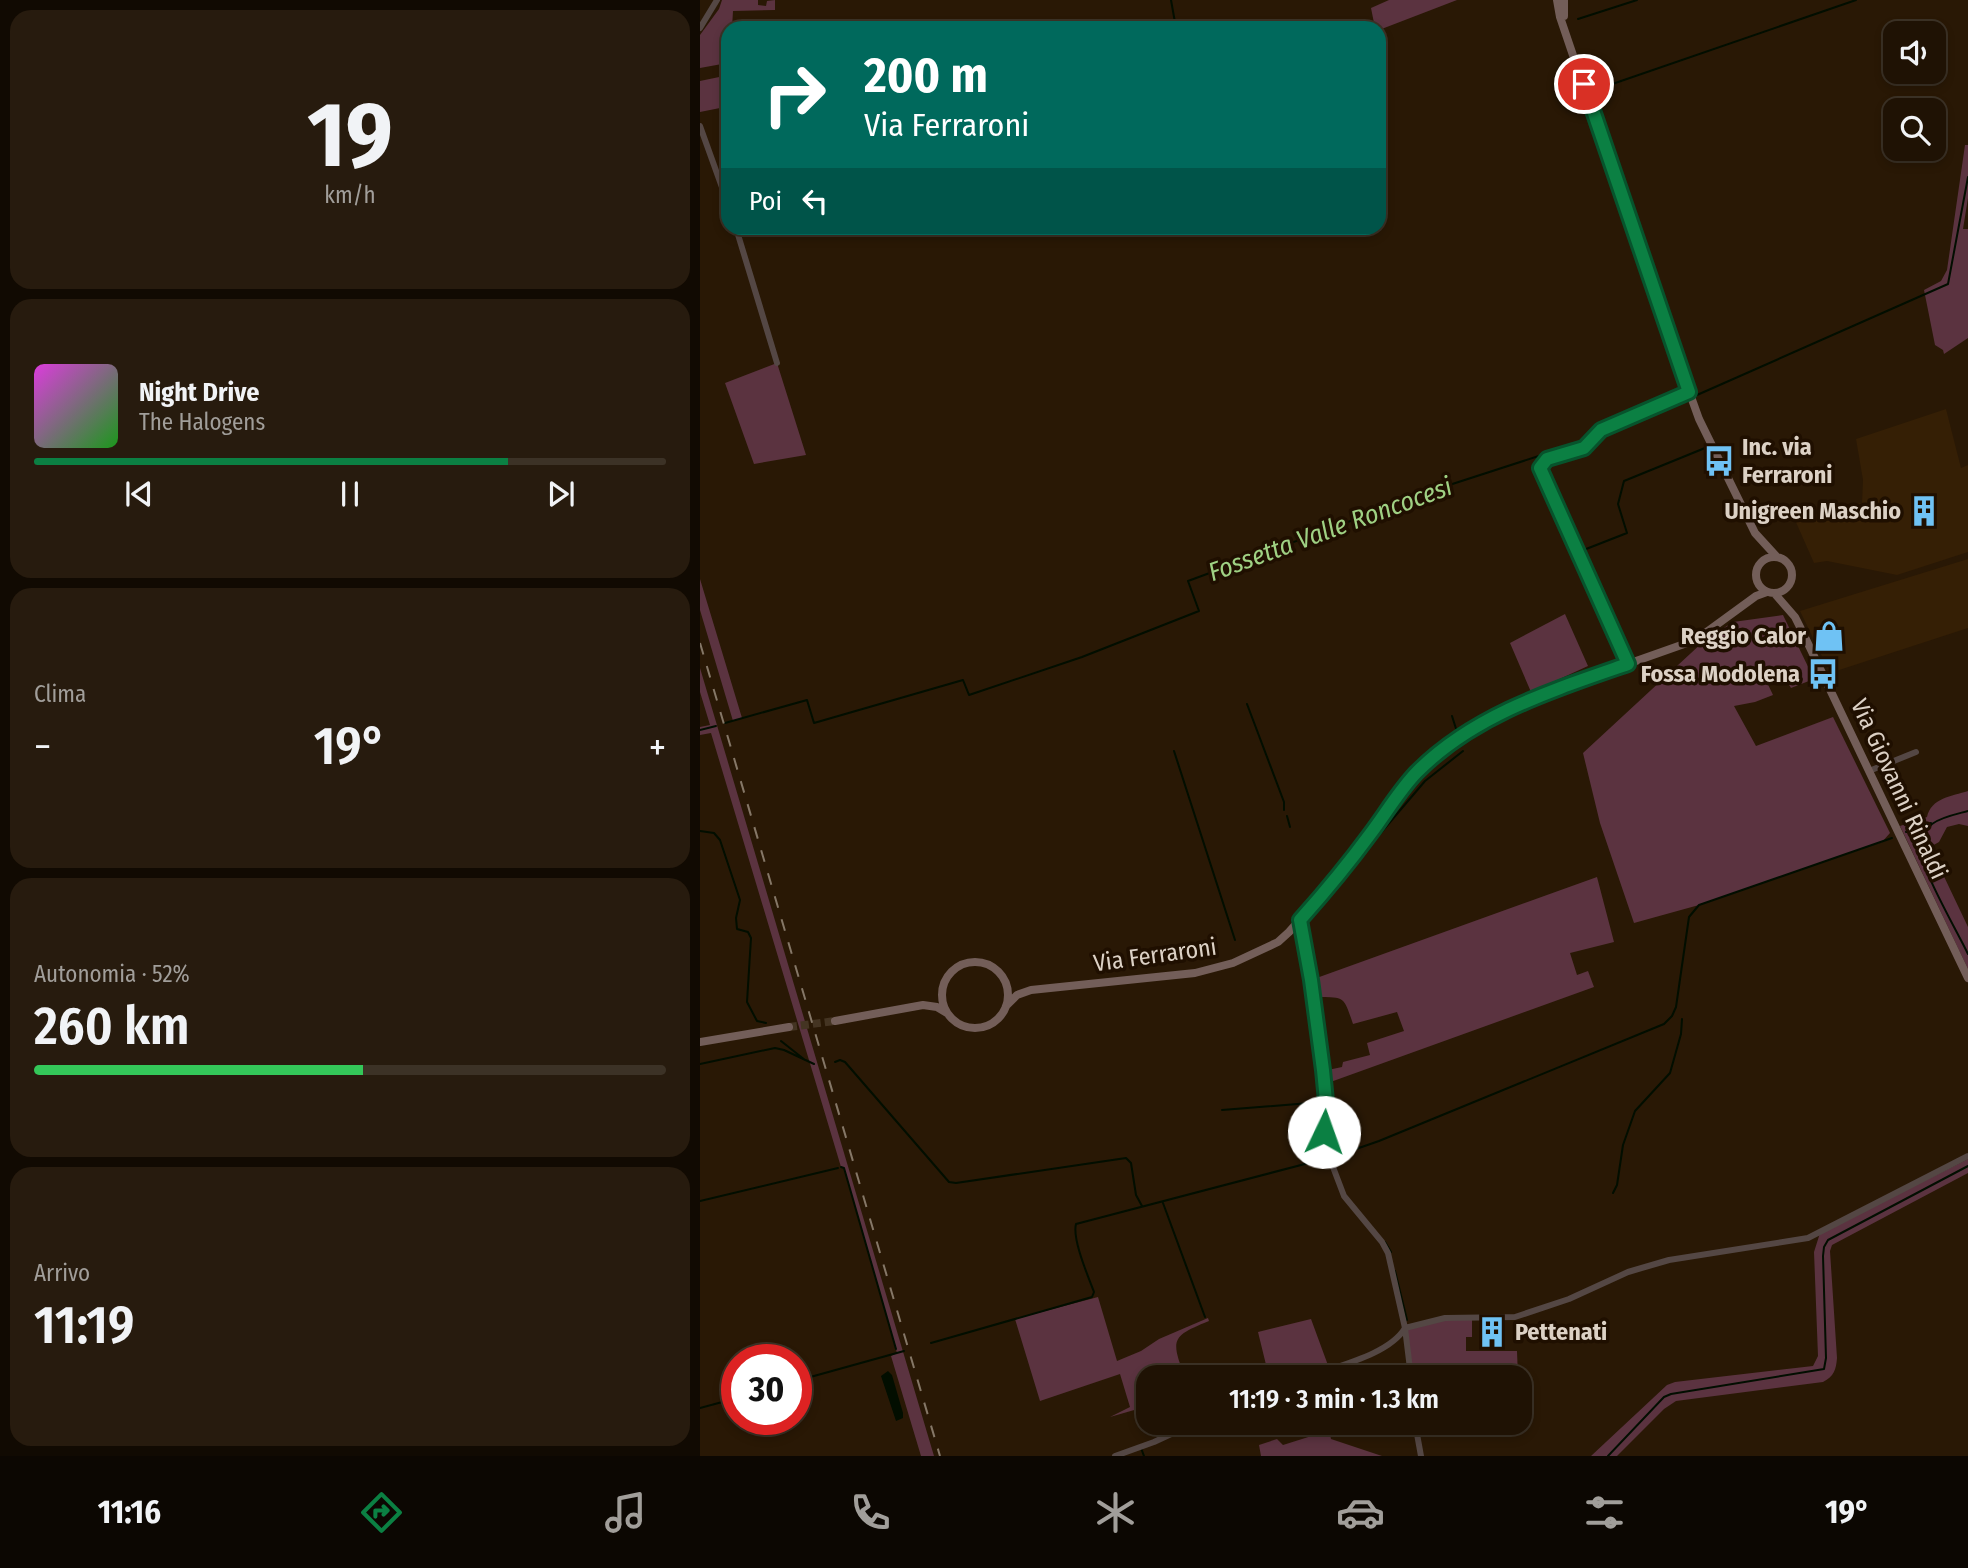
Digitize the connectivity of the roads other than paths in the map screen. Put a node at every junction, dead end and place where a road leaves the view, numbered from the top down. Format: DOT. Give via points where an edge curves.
graph roads {
  1 [pos="717,0"];
  2 [pos="1557,0"];
  3 [pos="1564,0"];
  4 [pos="1564,26"];
  5 [pos="700,28"];
  6 [pos="700,126"];
  7 [pos="721,184"];
  8 [pos="738,235"];
  9 [pos="777,363"];
  10 [pos="1689,392"];
  11 [pos="1755,533"];
  12 [pos="1776,556"];
  13 [pos="1760,563"];
  14 [pos="1756,578"];
  15 [pos="1789,586"];
  16 [pos="1771,593"];
  17 [pos="1744,604"];
  18 [pos="1795,617"];
  19 [pos="1628,664"];
  20 [pos="1916,752"];
  21 [pos="1869,771"];
  22 [pos="1300,920"];
  23 [pos="1968,978"];
  24 [pos="1006,982"];
  25 [pos="943,989"];
  26 [pos="1031,990"];
  27 [pos="923,1005"];
  28 [pos="1006,1006"];
  29 [pos="947,1013"];
  30 [pos="835,1021"];
  31 [pos="789,1027"];
  32 [pos="700,1042"];
  33 [pos="1968,1156"];
  34 [pos="1405,1328"];
  35 [pos="1338,1365"];
  36 [pos="1409,1365"];
  37 [pos="1166,1435"];
  38 [pos="1417,1435"];
  39 [pos="1115,1456"];
  40 [pos="1421,1456"];
  1 -- 5 [label="street"];
  2 -- 4 [label="main road"];
  3 -- 4 [label="main road"];
  4 -- 10 [label="main road"];
  6 -- 7 [label="street"];
  8 -- 9 [label="street"];
  10 -- 11 [label="main road"];
  10 -- 19 [label="street" via="1597,432 1580,450 1541,464"];
  11 -- 12 [label="main road"];
  11 -- 13 [label="main road"];
  12 -- 13 [label="main road"];
  12 -- 15 [label="main road" via="1791,567"];
  13 -- 14 [label="main road"];
  14 -- 16 [label="main road" via="1759,586"];
  14 -- 17 [label="main road, Via Ferraroni"];
  15 -- 16 [label="main road"];
  15 -- 18 [label="main road, Via Giovanni Rinaldi"];
  16 -- 17 [label="main road, Via Ferraroni"];
  16 -- 18 [label="main road, Via Giovanni Rinaldi"];
  17 -- 19 [label="main road, Via Ferraroni" via="1687,643"];
  18 -- 21 [label="main road, Via Giovanni Rinaldi"];
  19 -- 22 [label="main road, Via Ferraroni" via="1494,716 1436,755 1410,780"];
  20 -- 21 [label="street"];
  21 -- 23 [label="main road, Via Giovanni Rinaldi"];
  22 -- 26 [label="main road, Via Ferraroni" via="1278,942 1216,968 1162,978"];
  22 -- 34 [label="street" via="1323,1070 1324,1142 1348,1201 1387,1250"];
  24 -- 25 [label="main road" via="995,968 972,962 955,969"];
  24 -- 26 [label="main road, Via Ferraroni"];
  24 -- 28 [label="main road"];
  25 -- 27 [label="main road"];
  25 -- 29 [label="main road"];
  26 -- 28 [label="main road, Via Ferraroni"];
  27 -- 29 [label="main road"];
  27 -- 30 [label="main road"];
  28 -- 29 [label="main road" via="996,1021 979,1028 961,1025"];
  31 -- 32 [label="main road"];
  33 -- 34 [label="street" via="1808,1238 1669,1260 1515,1317 1445,1318"];
  34 -- 35 [label="street" via="1380,1349"];
  34 -- 36 [label="street"];
  37 -- 39 [label="street"];
  38 -- 40 [label="street"];
}
